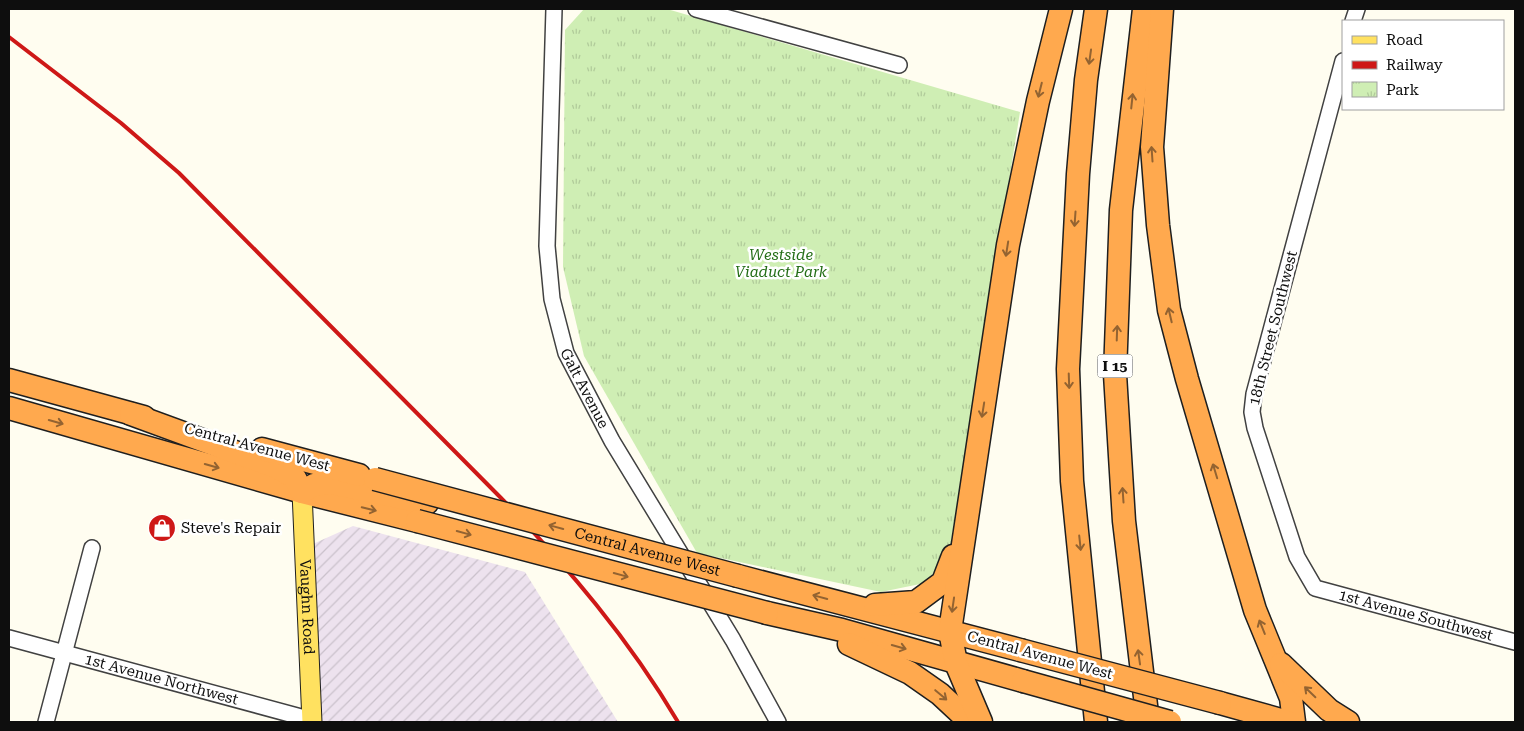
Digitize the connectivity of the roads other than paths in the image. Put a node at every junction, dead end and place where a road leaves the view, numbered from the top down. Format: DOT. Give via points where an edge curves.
graph roads {
  1 [pos="554,9"];
  2 [pos="696,9"];
  3 [pos="1061,9"];
  4 [pos="1096,9"];
  5 [pos="1144,9"];
  6 [pos="1162,9"];
  7 [pos="899,65"];
  8 [pos="1342,65"];
  9 [pos="9,380"];
  10 [pos="9,408"];
  11 [pos="131,414"];
  12 [pos="378,486"];
  13 [pos="302,492"];
  14 [pos="965,524"];
  15 [pos="92,548"];
  16 [pos="1315,588"];
  17 [pos="857,607"];
  18 [pos="806,622"];
  19 [pos="950,631"];
  20 [pos="9,638"];
  21 [pos="1515,642"];
  22 [pos="65,654"];
  23 [pos="1274,656"];
  24 [pos="956,663"];
  25 [pos="312,721"];
  26 [pos="46,722"];
  27 [pos="778,722"];
  28 [pos="970,722"];
  29 [pos="981,722"];
  30 [pos="1096,722"];
  31 [pos="1148,722"];
  32 [pos="1170,722"];
  33 [pos="1288,722"];
  34 [pos="1294,722"];
  35 [pos="1348,722"];
  1 -- 27 [label="street, Galt Avenue" via="547,246 552,299 566,353 612,441 733,640"];
  2 -- 7 [label="street"];
  3 -- 14 [label="highway, one-way" via="1008,245"];
  4 -- 30 [label="highway, one-way" via="1078,174 1068,368 1072,481"];
  31 -- 5 [label="highway, I 15, one-way" via="1124,521 1115,374 1121,210"];
  23 -- 6 [label="highway, one-way" via="1255,610 1169,310 1152,147"];
  8 -- 16 [label="street, 18th Street Southwest" via="1254,394 1252,412 1297,557"];
  9 -- 11 [label="highway, Central Avenue West"];
  10 -- 13 [label="highway, Central Avenue West, one-way"];
  11 -- 12 [label="highway, Central Avenue West"];
  11 -- 13 [label="highway" via="276,466 295,478"];
  12 -- 13 [label="highway" via="330,483 314,485"];
  17 -- 12 [label="highway, Central Avenue West, one-way, bridge" via="500,512"];
  13 -- 18 [label="highway, Central Avenue West, one-way, bridge"];
  13 -- 25 [label="main road, Vaughn Road"];
  14 -- 17 [label="highway" via="944,582 916,602"];
  14 -- 19 [label="highway, one-way"];
  15 -- 22 [label="street"];
  16 -- 21 [label="street, 1st Avenue Southwest"];
  17 -- 19 [label="highway, Central Avenue West"];
  18 -- 24 [label="highway, Central Avenue West, one-way"];
  18 -- 28 [label="highway, one-way" via="910,673 940,694"];
  19 -- 24 [label="highway"];
  19 -- 33 [label="highway, Central Avenue West, bridge"];
  20 -- 22 [label="street, 1st Avenue Northwest"];
  22 -- 25 [label="street, 1st Avenue Northwest"];
  22 -- 26 [label="street"];
  23 -- 34 [label="highway" via="1291,698"];
  35 -- 23 [label="highway, one-way" via="1329,710"];
  24 -- 29 [label="highway"];
  24 -- 32 [label="highway, Central Avenue West, bridge"];
}
